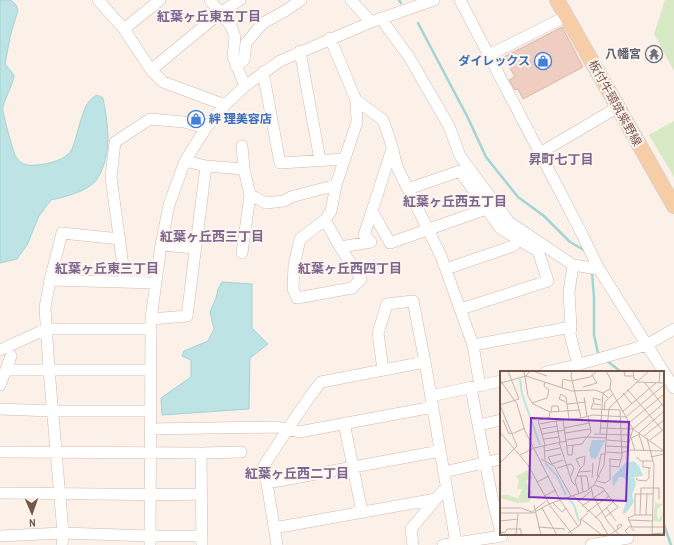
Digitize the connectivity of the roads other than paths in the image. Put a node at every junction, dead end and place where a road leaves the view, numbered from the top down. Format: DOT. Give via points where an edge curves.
graph roads {
  1 [pos="98,0"];
  2 [pos="160,0"];
  3 [pos="210,0"];
  4 [pos="240,0"];
  5 [pos="301,0"];
  6 [pos="351,0"];
  7 [pos="434,0"];
  8 [pos="460,0"];
  9 [pos="556,0"];
  10 [pos="568,0"];
  11 [pos="220,13"];
  12 [pos="566,16"];
  13 [pos="382,18"];
  14 [pos="371,22"];
  15 [pos="124,29"];
  16 [pos="330,38"];
  17 [pos="300,51"];
  18 [pos="489,56"];
  19 [pos="236,66"];
  20 [pos="151,70"];
  21 [pos="263,72"];
  22 [pos="245,86"];
  23 [pos="356,100"];
  24 [pos="225,105"];
  25 [pos="618,107"];
  26 [pos="206,128"];
  27 [pos="242,146"];
  28 [pos="392,148"];
  29 [pos="540,153"];
  30 [pos="345,159"];
  31 [pos="320,160"];
  32 [pos="185,161"];
  33 [pos="206,166"];
  34 [pos="244,169"];
  35 [pos="336,186"];
  36 [pos="408,189"];
  37 [pos="674,189"];
  38 [pos="250,195"];
  39 [pos="674,206"];
  40 [pos="486,209"];
  41 [pos="372,211"];
  42 [pos="325,220"];
  43 [pos="428,229"];
  44 [pos="120,239"];
  45 [pos="519,240"];
  46 [pos="161,245"];
  47 [pos="340,247"];
  48 [pos="196,248"];
  49 [pos="242,253"];
  50 [pos="573,265"];
  51 [pos="446,268"];
  52 [pos="594,269"];
  53 [pos="50,280"];
  54 [pos="125,281"];
  55 [pos="156,283"];
  56 [pos="461,309"];
  57 [pos="151,324"];
  58 [pos="571,326"];
  59 [pos="46,329"];
  60 [pos="674,329"];
  61 [pos="473,345"];
  62 [pos="647,345"];
  63 [pos="0,350"];
  64 [pos="11,356"];
  65 [pos="425,362"];
  66 [pos="576,368"];
  67 [pos="48,369"];
  68 [pos="6,370"];
  69 [pos="151,370"];
  70 [pos="383,370"];
  71 [pos="554,371"];
  72 [pos="663,371"];
  73 [pos="664,372"];
  74 [pos="500,381"];
  75 [pos="0,384"];
  76 [pos="476,387"];
  77 [pos="674,388"];
  78 [pos="432,402"];
  79 [pos="0,409"];
  80 [pos="52,411"];
  81 [pos="150,411"];
  82 [pos="500,420"];
  83 [pos="344,423"];
  84 [pos="479,425"];
  85 [pos="150,429"];
  86 [pos="289,429"];
  87 [pos="440,451"];
  88 [pos="0,452"];
  89 [pos="56,452"];
  90 [pos="241,452"];
  91 [pos="150,453"];
  92 [pos="202,453"];
  93 [pos="500,459"];
  94 [pos="485,463"];
  95 [pos="354,467"];
  96 [pos="444,472"];
  97 [pos="267,483"];
  98 [pos="446,487"];
  99 [pos="0,493"];
  100 [pos="60,493"];
  101 [pos="202,494"];
  102 [pos="151,495"];
  103 [pos="497,496"];
  104 [pos="436,498"];
  105 [pos="362,512"];
  106 [pos="500,512"];
  107 [pos="274,528"];
  108 [pos="63,533"];
  109 [pos="500,535"];
  110 [pos="0,536"];
  111 [pos="628,539"];
  112 [pos="202,540"];
  113 [pos="150,541"];
  114 [pos="456,543"];
  115 [pos="62,545"];
  116 [pos="277,545"];
  117 [pos="413,545"];
  118 [pos="443,545"];
  119 [pos="591,545"];
  1 -- 15 [label="street"];
  2 -- 15 [label="street"];
  3 -- 11 [label="street"];
  4 -- 11 [label="street"];
  5 -- 19 [label="street" via="263,23 246,42 244,60"];
  6 -- 14 [label="street"];
  7 -- 13 [label="street"];
  8 -- 18 [label="street"];
  9 -- 12 [label="main road, 板付牛頸筑紫野線"];
  10 -- 37 [label="main road, 板付牛頸筑紫野線"];
  11 -- 19 [label="street" via="231,26 235,36 233,57"];
  11 -- 20 [label="street"];
  12 -- 18 [label="street"];
  12 -- 25 [label="main road, 板付牛頸筑紫野線"];
  13 -- 14 [label="street"];
  13 -- 50 [label="street" via="409,57 449,126 460,156 509,222"];
  14 -- 16 [label="street"];
  15 -- 20 [label="street"];
  16 -- 17 [label="street"];
  16 -- 23 [label="street"];
  17 -- 21 [label="street" via="280,60"];
  17 -- 31 [label="street"];
  18 -- 29 [label="street"];
  19 -- 22 [label="street"];
  20 -- 24 [label="street" via="163,82"];
  21 -- 22 [label="street"];
  21 -- 31 [label="street" via="280,163"];
  22 -- 24 [label="street"];
  23 -- 28 [label="street" via="383,120"];
  23 -- 30 [label="street" via="358,122"];
  24 -- 26 [label="street"];
  25 -- 29 [label="street"];
  25 -- 39 [label="main road, 板付牛頸筑紫野線"];
  26 -- 32 [label="street"];
  26 -- 44 [label="street" via="184,122 150,119 115,142 111,176"];
  27 -- 34 [label="street"];
  28 -- 36 [label="street" via="396,167"];
  28 -- 41 [label="street"];
  29 -- 52 [label="street"];
  30 -- 31 [label="street"];
  30 -- 35 [label="street"];
  32 -- 33 [label="street"];
  32 -- 46 [label="street" via="169,205"];
  33 -- 34 [label="street"];
  33 -- 48 [label="street"];
  34 -- 38 [label="street"];
  35 -- 38 [label="street" via="284,201 266,203"];
  35 -- 42 [label="street" via="331,212"];
  36 -- 40 [label="street" via="460,172"];
  36 -- 43 [label="street"];
  38 -- 49 [label="street"];
  40 -- 43 [label="street"];
  40 -- 45 [label="street" via="500,228"];
  41 -- 43 [label="street" via="390,243"];
  41 -- 47 [label="street" via="364,234 371,242"];
  42 -- 47 [label="street"];
  42 -- 47 [label="street" via="300,239 294,265 293,289 297,298 352,288 361,279"];
  43 -- 51 [label="street"];
  44 -- 53 [label="street" via="62,233"];
  44 -- 54 [label="street"];
  45 -- 51 [label="street" via="513,246"];
  45 -- 56 [label="street" via="538,251 548,281"];
  46 -- 48 [label="street"];
  46 -- 55 [label="street"];
  48 -- 57 [label="street" via="187,316"];
  50 -- 52 [label="street"];
  50 -- 58 [label="street" via="569,292"];
  51 -- 56 [label="street"];
  52 -- 62 [label="street"];
  53 -- 54 [label="street"];
  53 -- 59 [label="street" via="45,308"];
  54 -- 55 [label="street"];
  55 -- 57 [label="street"];
  56 -- 61 [label="street"];
  57 -- 59 [label="street"];
  57 -- 69 [label="street"];
  58 -- 61 [label="street"];
  58 -- 66 [label="street"];
  59 -- 63 [label="street"];
  59 -- 67 [label="street"];
  60 -- 62 [label="street"];
  61 -- 76 [label="street"];
  62 -- 66 [label="street"];
  62 -- 72 [label="street"];
  64 -- 68 [label="street"];
  65 -- 70 [label="street"];
  65 -- 70 [label="street" via="413,301 387,304 378,332"];
  65 -- 78 [label="street"];
  66 -- 71 [label="street"];
  67 -- 68 [label="street"];
  67 -- 69 [label="street"];
  67 -- 80 [label="street"];
  68 -- 75 [label="street"];
  69 -- 81 [label="street"];
  70 -- 86 [label="street" via="321,382 304,403"];
  73 -- 77 [label="street"];
  74 -- 76 [label="street"];
  76 -- 78 [label="street"];
  76 -- 84 [label="street"];
  78 -- 83 [label="street"];
  78 -- 87 [label="street"];
  79 -- 80 [label="street"];
  80 -- 81 [label="street"];
  80 -- 89 [label="street"];
  81 -- 85 [label="street"];
  82 -- 84 [label="street"];
  83 -- 86 [label="street" via="299,432"];
  83 -- 95 [label="street"];
  84 -- 94 [label="street"];
  85 -- 86 [label="street"];
  85 -- 91 [label="street"];
  86 -- 97 [label="street" via="264,465"];
  87 -- 95 [label="street"];
  87 -- 96 [label="street"];
  88 -- 89 [label="street"];
  89 -- 91 [label="street"];
  89 -- 100 [label="street"];
  90 -- 92 [label="street"];
  91 -- 92 [label="street"];
  91 -- 102 [label="street"];
  92 -- 101 [label="street"];
  93 -- 94 [label="street"];
  94 -- 96 [label="street"];
  94 -- 103 [label="street"];
  95 -- 97 [label="street"];
  95 -- 105 [label="street"];
  96 -- 98 [label="street"];
  97 -- 107 [label="street"];
  98 -- 104 [label="street"];
  98 -- 114 [label="street"];
  99 -- 100 [label="street"];
  100 -- 102 [label="street"];
  100 -- 108 [label="street"];
  101 -- 102 [label="street"];
  101 -- 112 [label="street"];
  102 -- 113 [label="street"];
  103 -- 106 [label="street"];
  104 -- 105 [label="street"];
  104 -- 117 [label="street" via="411,529"];
  105 -- 107 [label="street"];
  107 -- 116 [label="street"];
  108 -- 110 [label="street"];
  108 -- 113 [label="street"];
  108 -- 115 [label="street"];
  109 -- 114 [label="street"];
  111 -- 119 [label="street"];
  112 -- 113 [label="street"];
  114 -- 118 [label="street"];
}
